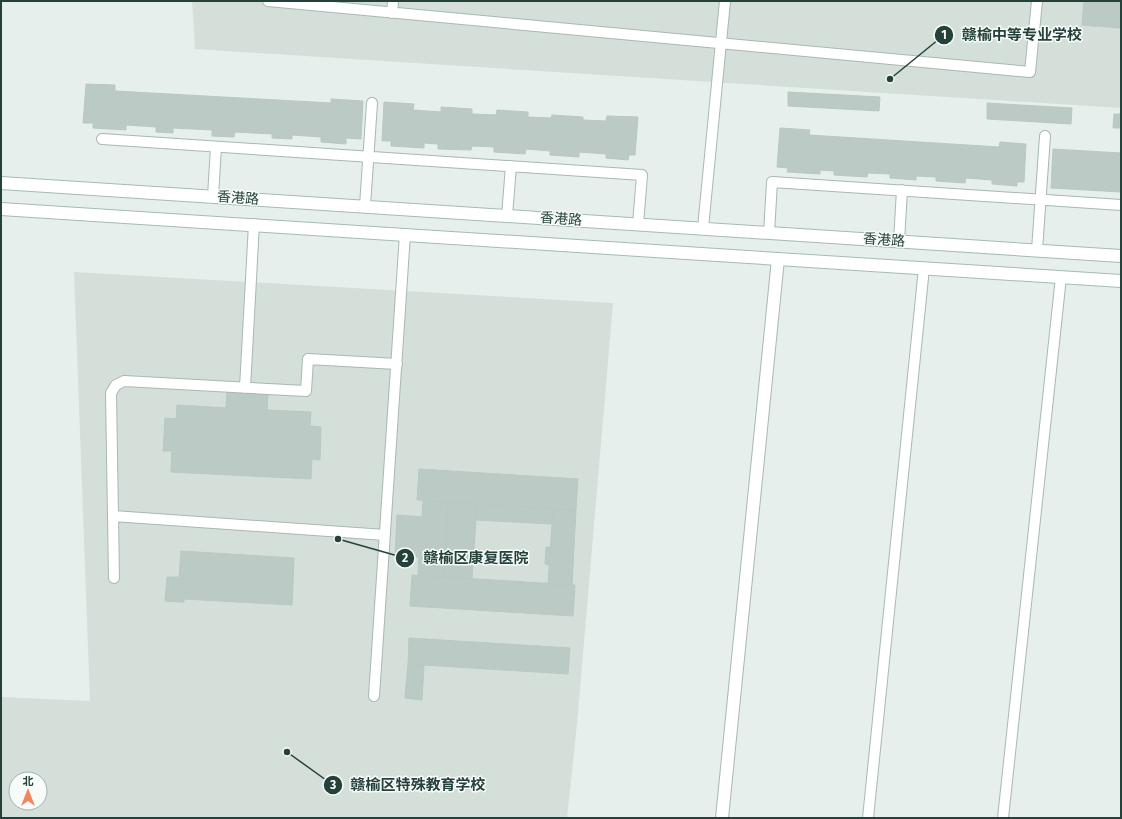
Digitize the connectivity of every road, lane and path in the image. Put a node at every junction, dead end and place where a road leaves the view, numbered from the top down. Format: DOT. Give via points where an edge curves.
graph roads {
  1 [pos="268,1"];
  2 [pos="393,1"];
  3 [pos="725,1"];
  4 [pos="1037,1"];
  5 [pos="392,13"];
  6 [pos="721,43"];
  7 [pos="372,103"];
  8 [pos="1045,136"];
  9 [pos="102,139"];
  10 [pos="216,147"];
  11 [pos="368,157"];
  12 [pos="510,166"];
  13 [pos="1,183"];
  14 [pos="902,190"];
  15 [pos="213,196"];
  16 [pos="1040,199"];
  17 [pos="1121,205"];
  18 [pos="365,206"];
  19 [pos="1,209"];
  20 [pos="507,216"];
  21 [pos="254,224"];
  22 [pos="638,224"];
  23 [pos="703,228"];
  24 [pos="769,233"];
  25 [pos="406,234"];
  26 [pos="898,241"];
  27 [pos="1037,250"];
  28 [pos="1121,256"];
  29 [pos="778,259"];
  30 [pos="924,268"];
  31 [pos="1061,277"];
  32 [pos="1121,281"];
  33 [pos="397,364"];
  34 [pos="245,388"];
  35 [pos="113,516"];
  36 [pos="385,535"];
  37 [pos="114,578"];
  38 [pos="374,696"];
  39 [pos="722,818"];
  40 [pos="868,818"];
  41 [pos="1003,818"];
  1 -- 5 [label="lane"];
  2 -- 5 [label="lane"];
  3 -- 6 [label="lane"];
  4 -- 6 [label="lane" via="1030,72"];
  5 -- 6 [label="lane"];
  6 -- 23 [label="lane"];
  7 -- 11 [label="lane"];
  8 -- 16 [label="lane"];
  9 -- 10 [label="lane"];
  10 -- 11 [label="lane"];
  10 -- 15 [label="lane"];
  11 -- 12 [label="lane"];
  11 -- 18 [label="lane"];
  12 -- 20 [label="lane"];
  12 -- 22 [label="lane" via="642,175"];
  13 -- 15 [label="main road, 香港路"];
  14 -- 16 [label="lane"];
  14 -- 24 [label="lane" via="772,182"];
  14 -- 26 [label="lane"];
  15 -- 18 [label="main road, 香港路"];
  16 -- 17 [label="lane"];
  16 -- 27 [label="lane"];
  18 -- 20 [label="main road, 香港路"];
  19 -- 21 [label="main road, 香港路"];
  20 -- 22 [label="main road, 香港路"];
  21 -- 25 [label="main road, 香港路"];
  21 -- 34 [label="lane"];
  22 -- 23 [label="main road, 香港路"];
  23 -- 24 [label="main road, 香港路"];
  24 -- 26 [label="main road, 香港路"];
  25 -- 29 [label="main road, 香港路"];
  25 -- 33 [label="lane"];
  26 -- 27 [label="main road, 香港路"];
  27 -- 28 [label="main road, 香港路"];
  29 -- 30 [label="main road, 香港路"];
  29 -- 39 [label="main road"];
  30 -- 31 [label="main road, 香港路"];
  30 -- 40 [label="lane"];
  31 -- 32 [label="main road, 香港路"];
  31 -- 41 [label="lane"];
  33 -- 34 [label="lane" via="308,359 306,391"];
  33 -- 36 [label="lane"];
  34 -- 35 [label="lane" via="124,381 116,385 111,393"];
  35 -- 36 [label="lane"];
  35 -- 37 [label="lane"];
  36 -- 38 [label="lane"];
}
